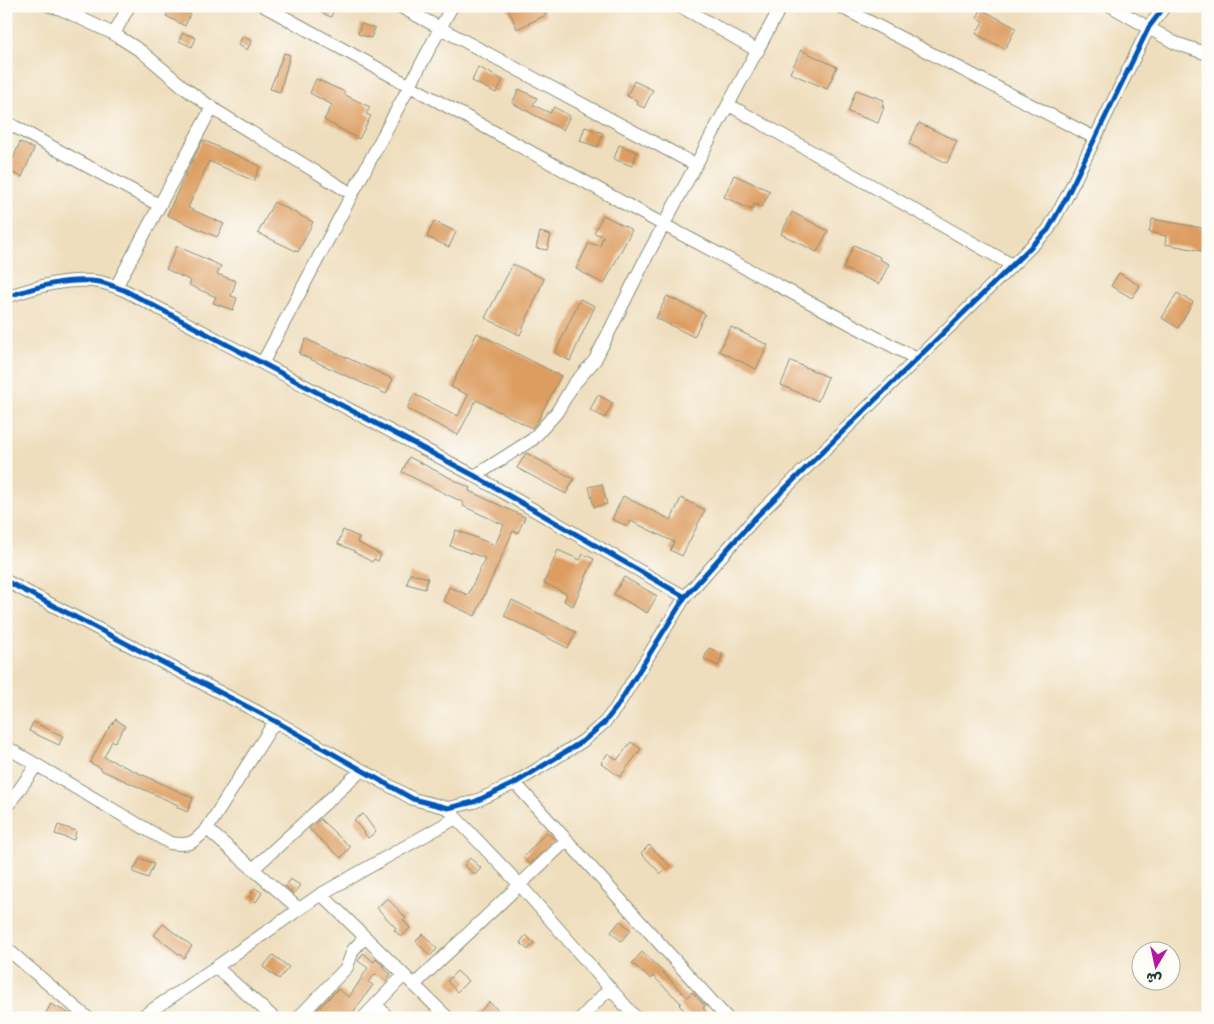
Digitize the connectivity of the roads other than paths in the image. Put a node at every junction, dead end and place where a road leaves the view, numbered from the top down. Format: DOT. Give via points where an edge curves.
graph roads {
  1 [pos="50,6"];
  2 [pos="129,6"];
  3 [pos="264,6"];
  4 [pos="399,6"];
  5 [pos="452,6"];
  6 [pos="680,6"];
  7 [pos="781,6"];
  8 [pos="839,6"];
  9 [pos="1111,6"];
  10 [pos="1165,6"];
  11 [pos="1149,27"];
  12 [pos="440,28"];
  13 [pos="114,34"];
  14 [pos="758,51"];
  15 [pos="1208,54"];
  16 [pos="410,85"];
  17 [pos="729,105"];
  18 [pos="212,107"];
  19 [pos="6,122"];
  20 [pos="1095,138"];
  21 [pos="696,165"];
  22 [pos="352,194"];
  23 [pos="159,205"];
  24 [pos="664,226"];
  25 [pos="1012,265"];
  26 [pos="116,288"];
  27 [pos="6,297"];
  28 [pos="917,359"];
  29 [pos="263,362"];
  30 [pos="474,476"];
  31 [pos="6,581"];
  32 [pos="685,597"];
  33 [pos="275,721"];
  34 [pos="6,748"];
  35 [pos="36,766"];
  36 [pos="362,770"];
  37 [pos="515,783"];
  38 [pos="6,808"];
  39 [pos="452,813"];
  40 [pos="208,829"];
  41 [pos="568,840"];
  42 [pos="254,868"];
  43 [pos="520,885"];
  44 [pos="321,894"];
  45 [pos="299,909"];
  46 [pos="365,936"];
  47 [pos="6,948"];
  48 [pos="216,967"];
  49 [pos="404,975"];
  50 [pos="414,985"];
  51 [pos="609,989"];
  52 [pos="376,1004"];
  53 [pos="141,1017"];
  54 [pos="88,1018"];
  55 [pos="274,1018"];
  56 [pos="298,1018"];
  57 [pos="363,1018"];
  58 [pos="388,1018"];
  59 [pos="448,1018"];
  60 [pos="580,1018"];
  61 [pos="636,1018"];
  62 [pos="727,1018"];
  1 -- 13 [label="street"];
  2 -- 13 [label="street"];
  3 -- 16 [label="street"];
  4 -- 12 [label="street"];
  5 -- 12 [label="street"];
  6 -- 14 [label="street"];
  7 -- 14 [label="street"];
  8 -- 20 [label="street"];
  9 -- 11 [label="street"];
  10 -- 11 [label="street"];
  11 -- 15 [label="street" via="1175,43"];
  11 -- 20 [label="street"];
  12 -- 16 [label="street"];
  12 -- 21 [label="street"];
  13 -- 18 [label="street"];
  14 -- 17 [label="street"];
  16 -- 22 [label="street"];
  16 -- 24 [label="street"];
  17 -- 21 [label="street"];
  17 -- 25 [label="street"];
  18 -- 22 [label="street"];
  18 -- 23 [label="street"];
  19 -- 23 [label="street"];
  20 -- 25 [label="street" via="1048,230"];
  21 -- 24 [label="street"];
  22 -- 29 [label="street"];
  23 -- 26 [label="street"];
  24 -- 28 [label="street"];
  24 -- 30 [label="street" via="595,360 573,385 557,412 533,439"];
  25 -- 28 [label="street"];
  26 -- 27 [label="street" via="100,282 75,281 38,287"];
  26 -- 29 [label="street"];
  28 -- 32 [label="street" via="756,517"];
  29 -- 30 [label="street"];
  30 -- 32 [label="street"];
  31 -- 33 [label="street"];
  32 -- 37 [label="street" via="604,724 583,741"];
  33 -- 36 [label="street"];
  33 -- 40 [label="street"];
  34 -- 35 [label="street"];
  35 -- 38 [label="street"];
  35 -- 40 [label="street" via="170,843 186,845"];
  36 -- 39 [label="street" via="414,798"];
  36 -- 42 [label="street"];
  37 -- 39 [label="street"];
  37 -- 41 [label="street"];
  39 -- 43 [label="street"];
  39 -- 44 [label="street"];
  40 -- 42 [label="street"];
  41 -- 43 [label="street"];
  41 -- 62 [label="street"];
  42 -- 45 [label="street"];
  43 -- 50 [label="street"];
  43 -- 51 [label="street"];
  44 -- 45 [label="street"];
  44 -- 46 [label="street"];
  45 -- 48 [label="street"];
  46 -- 49 [label="street"];
  46 -- 56 [label="street" via="353,950 347,967"];
  47 -- 54 [label="street"];
  48 -- 53 [label="street"];
  48 -- 55 [label="street"];
  49 -- 50 [label="street"];
  49 -- 52 [label="street"];
  50 -- 59 [label="street"];
  51 -- 60 [label="street"];
  51 -- 61 [label="street"];
  52 -- 57 [label="street"];
  52 -- 58 [label="street"];
}
